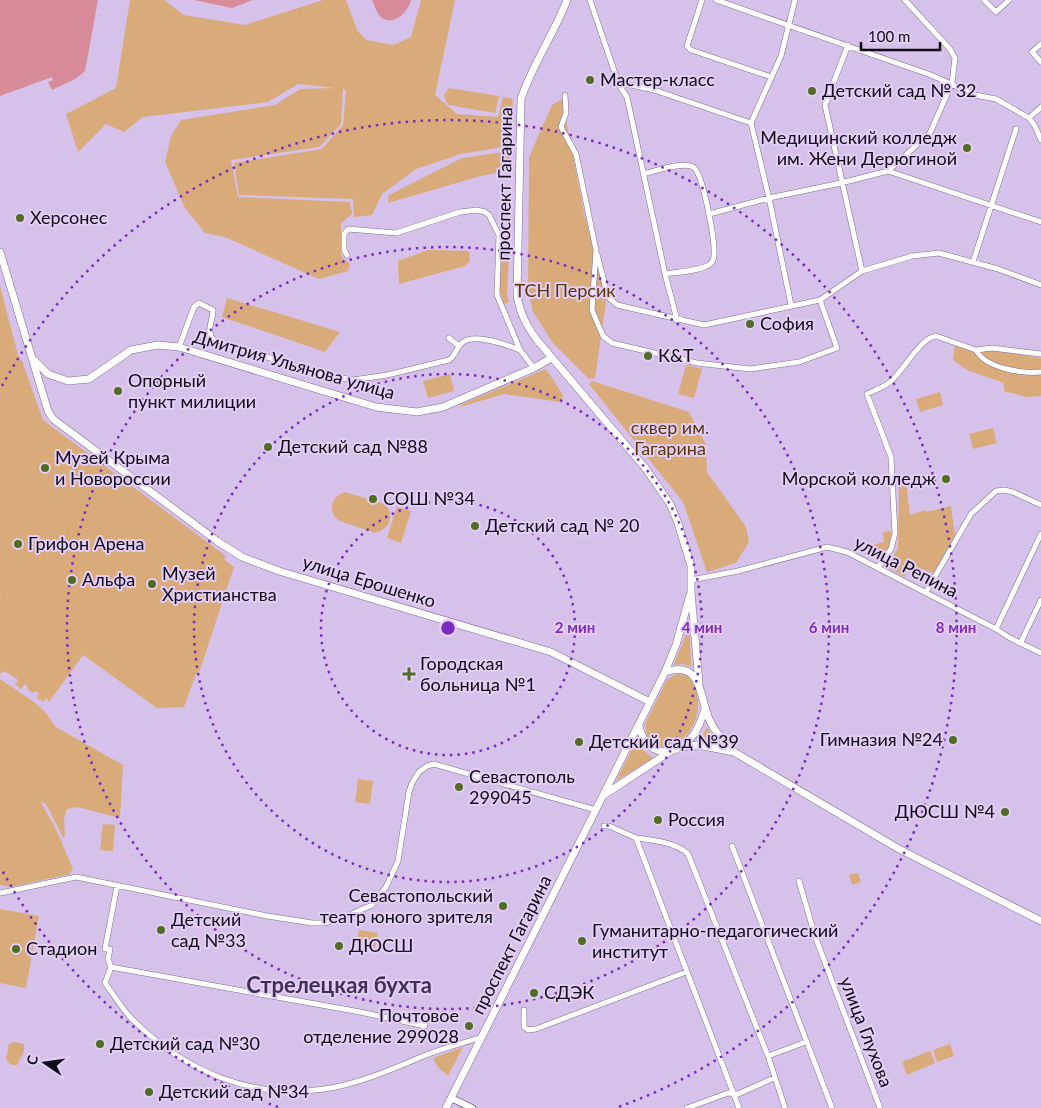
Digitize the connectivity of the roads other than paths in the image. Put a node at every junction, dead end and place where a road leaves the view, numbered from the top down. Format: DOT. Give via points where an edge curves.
graph roads {
  1 [pos="567,0"];
  2 [pos="590,0"];
  3 [pos="702,0"];
  4 [pos="716,0"];
  5 [pos="795,0"];
  6 [pos="905,0"];
  7 [pos="984,0"];
  8 [pos="1009,0"];
  9 [pos="787,25"];
  10 [pos="1041,44"];
  11 [pos="848,45"];
  12 [pos="1041,62"];
  13 [pos="771,77"];
  14 [pos="952,84"];
  15 [pos="619,86"];
  16 [pos="565,95"];
  17 [pos="1041,107"];
  18 [pos="1029,118"];
  19 [pos="751,123"];
  20 [pos="1016,129"];
  21 [pos="1041,140"];
  22 [pos="888,171"];
  23 [pos="644,174"];
  24 [pos="842,183"];
  25 [pos="769,198"];
  26 [pos="992,206"];
  27 [pos="709,214"];
  28 [pos="1041,222"];
  29 [pos="596,250"];
  30 [pos="0,252"];
  31 [pos="347,254"];
  32 [pos="973,262"];
  33 [pos="862,271"];
  34 [pos="665,274"];
  35 [pos="1041,285"];
  36 [pos="820,300"];
  37 [pos="792,305"];
  38 [pos="677,320"];
  39 [pos="448,338"];
  40 [pos="459,346"];
  41 [pos="179,347"];
  42 [pos="520,350"];
  43 [pos="976,350"];
  44 [pos="1041,354"];
  45 [pos="551,358"];
  46 [pos="34,360"];
  47 [pos="534,368"];
  48 [pos="1041,372"];
  49 [pos="1041,505"];
  50 [pos="1041,534"];
  51 [pos="878,567"];
  52 [pos="691,580"];
  53 [pos="691,592"];
  54 [pos="926,592"];
  55 [pos="1041,600"];
  56 [pos="996,629"];
  57 [pos="1021,642"];
  58 [pos="1041,653"];
  59 [pos="665,672"];
  60 [pos="699,683"];
  61 [pos="650,702"];
  62 [pos="705,710"];
  63 [pos="639,726"];
  64 [pos="681,747"];
  65 [pos="672,751"];
  66 [pos="734,752"];
  67 [pos="604,795"];
  68 [pos="596,810"];
  69 [pos="604,826"];
  70 [pos="636,838"];
  71 [pos="732,846"];
  72 [pos="798,881"];
  73 [pos="116,886"];
  74 [pos="0,893"];
  75 [pos="1041,921"];
  76 [pos="110,967"];
  77 [pos="686,972"];
  78 [pos="524,1010"];
  79 [pos="425,1026"];
  80 [pos="482,1037"];
  81 [pos="806,1042"];
  82 [pos="768,1056"];
  83 [pos="774,1078"];
  84 [pos="734,1094"];
  85 [pos="451,1098"];
  86 [pos="446,1108"];
  87 [pos="472,1108"];
  88 [pos="687,1108"];
  89 [pos="739,1108"];
  90 [pos="785,1108"];
  91 [pos="832,1108"];
  92 [pos="880,1108"];
  1 -- 45 [label="main road, проспект Гагарина" via="527,80 520,115 517,295 527,327"];
  2 -- 15 [label="street"];
  3 -- 13 [label="street" via="687,46 690,50"];
  4 -- 9 [label="street"];
  5 -- 9 [label="street"];
  6 -- 14 [label="street" via="950,49 955,58"];
  7 -- 8 [label="street" via="996,12"];
  9 -- 11 [label="street"];
  9 -- 13 [label="street"];
  10 -- 12 [label="street" via="1032,52"];
  11 -- 14 [label="street"];
  11 -- 24 [label="street" via="825,105"];
  13 -- 19 [label="street"];
  14 -- 18 [label="street" via="974,95 996,99"];
  14 -- 22 [label="street" via="930,133"];
  15 -- 19 [label="street" via="654,90"];
  15 -- 23 [label="street" via="627,97"];
  16 -- 29 [label="street" via="566,113 561,127 576,154"];
  17 -- 18 [label="street"];
  18 -- 21 [label="street"];
  19 -- 25 [label="street"];
  20 -- 26 [label="street"];
  22 -- 24 [label="street"];
  22 -- 26 [label="street"];
  23 -- 27 [label="street" via="692,166 699,173"];
  23 -- 34 [label="street"];
  24 -- 25 [label="street"];
  24 -- 33 [label="street"];
  25 -- 27 [label="street"];
  25 -- 37 [label="street"];
  26 -- 28 [label="street"];
  26 -- 32 [label="street"];
  27 -- 34 [label="street" via="714,253 712,262 704,268"];
  29 -- 36 [label="street" via="592,310 603,336 612,343 697,362 750,369 800,362 837,348"];
  29 -- 38 [label="street" via="608,297 617,305"];
  30 -- 46 [label="main road, улица Ерошенко"];
  31 -- 42 [label="street" via="344,250 347,230 396,232 460,212 481,210 489,215 499,235 497,295"];
  32 -- 33 [label="street" via="939,253 912,256"];
  32 -- 35 [label="street"];
  33 -- 36 [label="street"];
  34 -- 38 [label="street"];
  36 -- 37 [label="street"];
  37 -- 38 [label="street" via="704,325"];
  39 -- 40 [label="street"];
  40 -- 41 [label="street" via="448,360 353,380 317,373 214,340 209,332 213,310 199,303"];
  40 -- 42 [label="street" via="468,340 496,340"];
  41 -- 46 [label="main road, Дмитрия Ульянова улица" via="158,345 131,350 89,378 68,381 48,374"];
  41 -- 47 [label="main road, Дмитрия Ульянова улица" via="376,407 417,412 443,407"];
  42 -- 47 [label="street"];
  43 -- 44 [label="street" via="992,348"];
  43 -- 48 [label="street" via="980,356 1000,367"];
  43 -- 51 [label="street" via="931,336 891,382 867,394 891,457 895,533 891,548"];
  45 -- 47 [label="main road, Дмитрия Ульянова улица"];
  45 -- 52 [label="main road, проспект Гагарина" via="646,470 670,504 688,554"];
  46 -- 61 [label="main road, улица Ерошенко" via="53,419 242,557 551,652"];
  49 -- 54 [label="street" via="1004,490 996,491 971,514"];
  50 -- 56 [label="street"];
  51 -- 52 [label="street, улица Репина" via="828,547"];
  51 -- 54 [label="street, улица Репина"];
  52 -- 53 [label="main road, проспект Гагарина"];
  53 -- 59 [label="main road, проспект Гагарина"];
  53 -- 60 [label="main road, проспект Гагарина"];
  54 -- 56 [label="street, улица Репина"];
  55 -- 57 [label="street"];
  56 -- 57 [label="street, улица Репина"];
  57 -- 58 [label="street, улица Репина"];
  59 -- 60 [label="main road" via="684,670"];
  59 -- 61 [label="main road"];
  60 -- 62 [label="main road"];
  61 -- 63 [label="main road"];
  62 -- 64 [label="main road" via="694,734"];
  62 -- 66 [label="main road" via="717,733"];
  63 -- 65 [label="main road" via="648,746 659,751"];
  63 -- 67 [label="main road, проспект Гагарина"];
  64 -- 65 [label="main road"];
  64 -- 66 [label="main road" via="710,746"];
  65 -- 67 [label="main road, проспект Гагарина"];
  66 -- 75 [label="main road" via="882,839"];
  67 -- 68 [label="main road, проспект Гагарина"];
  68 -- 73 [label="street" via="434,764 419,772 412,783 398,861 386,887 372,905 342,918 312,924"];
  68 -- 80 [label="main road, проспект Гагарина"];
  69 -- 70 [label="street"];
  70 -- 77 [label="street"];
  70 -- 82 [label="street" via="657,840 688,854"];
  71 -- 81 [label="street"];
  72 -- 92 [label="street, улица Глухова" via="815,936"];
  73 -- 74 [label="street" via="76,877"];
  73 -- 76 [label="street" via="105,949 110,949"];
  76 -- 79 [label="street"];
  76 -- 80 [label="street" via="105,983 132,1018 160,1044 196,1068 263,1090 298,1092 331,1088"];
  77 -- 78 [label="street" via="536,1029 524,1027"];
  77 -- 84 [label="street"];
  80 -- 85 [label="main road, проспект Гагарина"];
  81 -- 82 [label="street"];
  81 -- 91 [label="street"];
  82 -- 83 [label="street"];
  83 -- 84 [label="street"];
  83 -- 90 [label="street"];
  84 -- 88 [label="street" via="728,1093"];
  84 -- 89 [label="street"];
  85 -- 86 [label="main road, проспект Гагарина"];
  85 -- 87 [label="street"];
}
